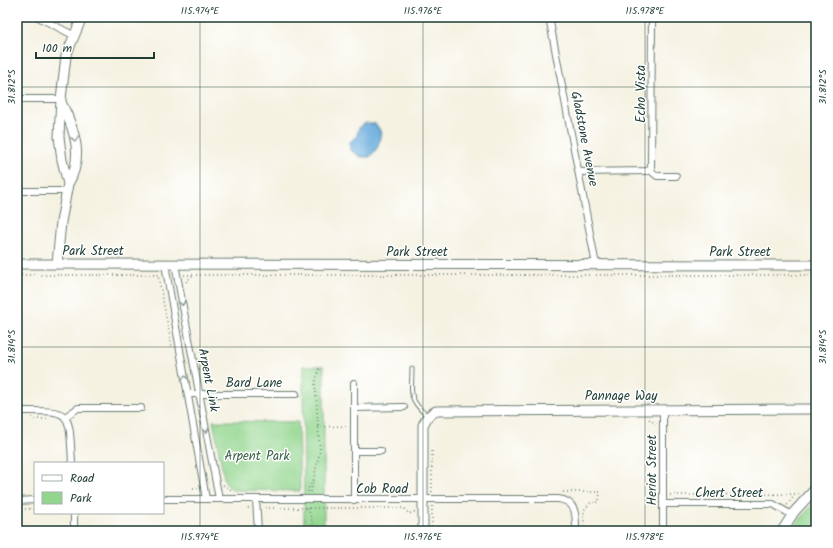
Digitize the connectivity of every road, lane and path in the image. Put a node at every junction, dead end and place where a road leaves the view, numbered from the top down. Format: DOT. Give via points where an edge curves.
graph roads {
  1 [pos="38,17"];
  2 [pos="82,17"];
  3 [pos="549,17"];
  4 [pos="652,17"];
  5 [pos="73,35"];
  6 [pos="17,98"];
  7 [pos="61,101"];
  8 [pos="650,170"];
  9 [pos="579,172"];
  10 [pos="676,176"];
  11 [pos="67,188"];
  12 [pos="17,191"];
  13 [pos="17,264"];
  14 [pos="57,264"];
  15 [pos="164,264"];
  16 [pos="174,264"];
  17 [pos="596,265"];
  18 [pos="816,265"];
  19 [pos="17,275"];
  20 [pos="177,275"];
  21 [pos="815,275"];
  22 [pos="173,352"];
  23 [pos="320,366"];
  24 [pos="412,368"];
  25 [pos="354,383"];
  26 [pos="188,394"];
  27 [pos="199,394"];
  28 [pos="296,394"];
  29 [pos="404,407"];
  30 [pos="141,408"];
  31 [pos="354,408"];
  32 [pos="816,408"];
  33 [pos="662,409"];
  34 [pos="17,411"];
  35 [pos="32,415"];
  36 [pos="428,416"];
  37 [pos="646,416"];
  38 [pos="66,417"];
  39 [pos="55,419"];
  40 [pos="656,424"];
  41 [pos="432,447"];
  42 [pos="354,451"];
  43 [pos="381,451"];
  44 [pos="72,462"];
  45 [pos="816,475"];
  46 [pos="197,484"];
  47 [pos="812,486"];
  48 [pos="193,488"];
  49 [pos="803,490"];
  50 [pos="311,492"];
  51 [pos="663,495"];
  52 [pos="164,499"];
  53 [pos="206,499"];
  54 [pos="219,499"];
  55 [pos="34,500"];
  56 [pos="256,500"];
  57 [pos="354,500"];
  58 [pos="432,500"];
  59 [pos="17,501"];
  60 [pos="422,504"];
  61 [pos="663,504"];
  62 [pos="265,508"];
  63 [pos="17,509"];
  64 [pos="34,509"];
  65 [pos="74,514"];
  66 [pos="792,515"];
  67 [pos="74,531"];
  68 [pos="258,531"];
  69 [pos="423,531"];
  70 [pos="432,531"];
  71 [pos="576,531"];
  72 [pos="663,531"];
  73 [pos="782,531"];
  1 -- 5 [label="street"];
  2 -- 5 [label="street"];
  3 -- 9 [label="street, Gladstone Avenue"];
  4 -- 8 [label="street, Echo Vista"];
  5 -- 7 [label="street" via="66,56"];
  6 -- 7 [label="street"];
  7 -- 11 [label="street" via="59,136"];
  7 -- 11 [label="street, one-way" via="71,122 77,144 74,175"];
  8 -- 9 [label="street"];
  8 -- 10 [label="street" via="657,176"];
  9 -- 17 [label="street, Gladstone Avenue"];
  11 -- 12 [label="street"];
  11 -- 14 [label="street"];
  13 -- 14 [label="street, Park Street"];
  14 -- 15 [label="street, Park Street"];
  15 -- 16 [label="street, Park Street"];
  26 -- 15 [label="street, Arpent Link, one-way"];
  16 -- 17 [label="street, Park Street"];
  16 -- 20 [label="street, Arpent Link"];
  17 -- 18 [label="street, Park Street"];
  19 -- 22 [label="path" via="158,275"];
  20 -- 21 [label="path"];
  20 -- 27 [label="street, Arpent Link, one-way"];
  23 -- 50 [label="path" via="315,383 320,450"];
  24 -- 36 [label="lane" via="412,398"];
  25 -- 31 [label="street"];
  26 -- 27 [label="street, Bard Lane"];
  26 -- 53 [label="street, Arpent Link"];
  27 -- 28 [label="street, Bard Lane"];
  27 -- 54 [label="street, Arpent Link, one-way"];
  29 -- 31 [label="street"];
  30 -- 38 [label="street" via="78,408"];
  31 -- 42 [label="street"];
  32 -- 33 [label="street, Pannage Way"];
  33 -- 36 [label="street, Pannage Way" via="440,410"];
  33 -- 51 [label="street, Heriot Street"];
  34 -- 38 [label="street" via="57,411"];
  35 -- 39 [label="path" via="32,419"];
  36 -- 60 [label="street" via="423,425"];
  37 -- 40 [label="path"];
  38 -- 44 [label="street" via="70,425"];
  41 -- 58 [label="path"];
  42 -- 43 [label="street"];
  42 -- 57 [label="street"];
  45 -- 47 [label="path"];
  46 -- 48 [label="path"];
  47 -- 66 [label="street"];
  49 -- 51 [label="path" via="798,495"];
  51 -- 61 [label="street, Heriot Street"];
  52 -- 53 [label="street, Cob Road"];
  53 -- 54 [label="street, Cob Road"];
  54 -- 56 [label="street, Cob Road"];
  55 -- 59 [label="street"];
  56 -- 57 [label="street, Cob Road"];
  56 -- 68 [label="street"];
  57 -- 60 [label="street, Cob Road"];
  58 -- 60 [label="street, Cob Road"];
  58 -- 71 [label="street, Cob Road" via="562,499 570,503 574,509"];
  60 -- 62 [label="path" via="409,514 404,508"];
  60 -- 69 [label="street"];
  60 -- 70 [label="path" via="432,502"];
  61 -- 66 [label="street, Chert Street" via="773,504"];
  61 -- 72 [label="street, Heriot Street"];
  63 -- 64 [label="path"];
  65 -- 67 [label="street"];
  66 -- 73 [label="street"];
}
